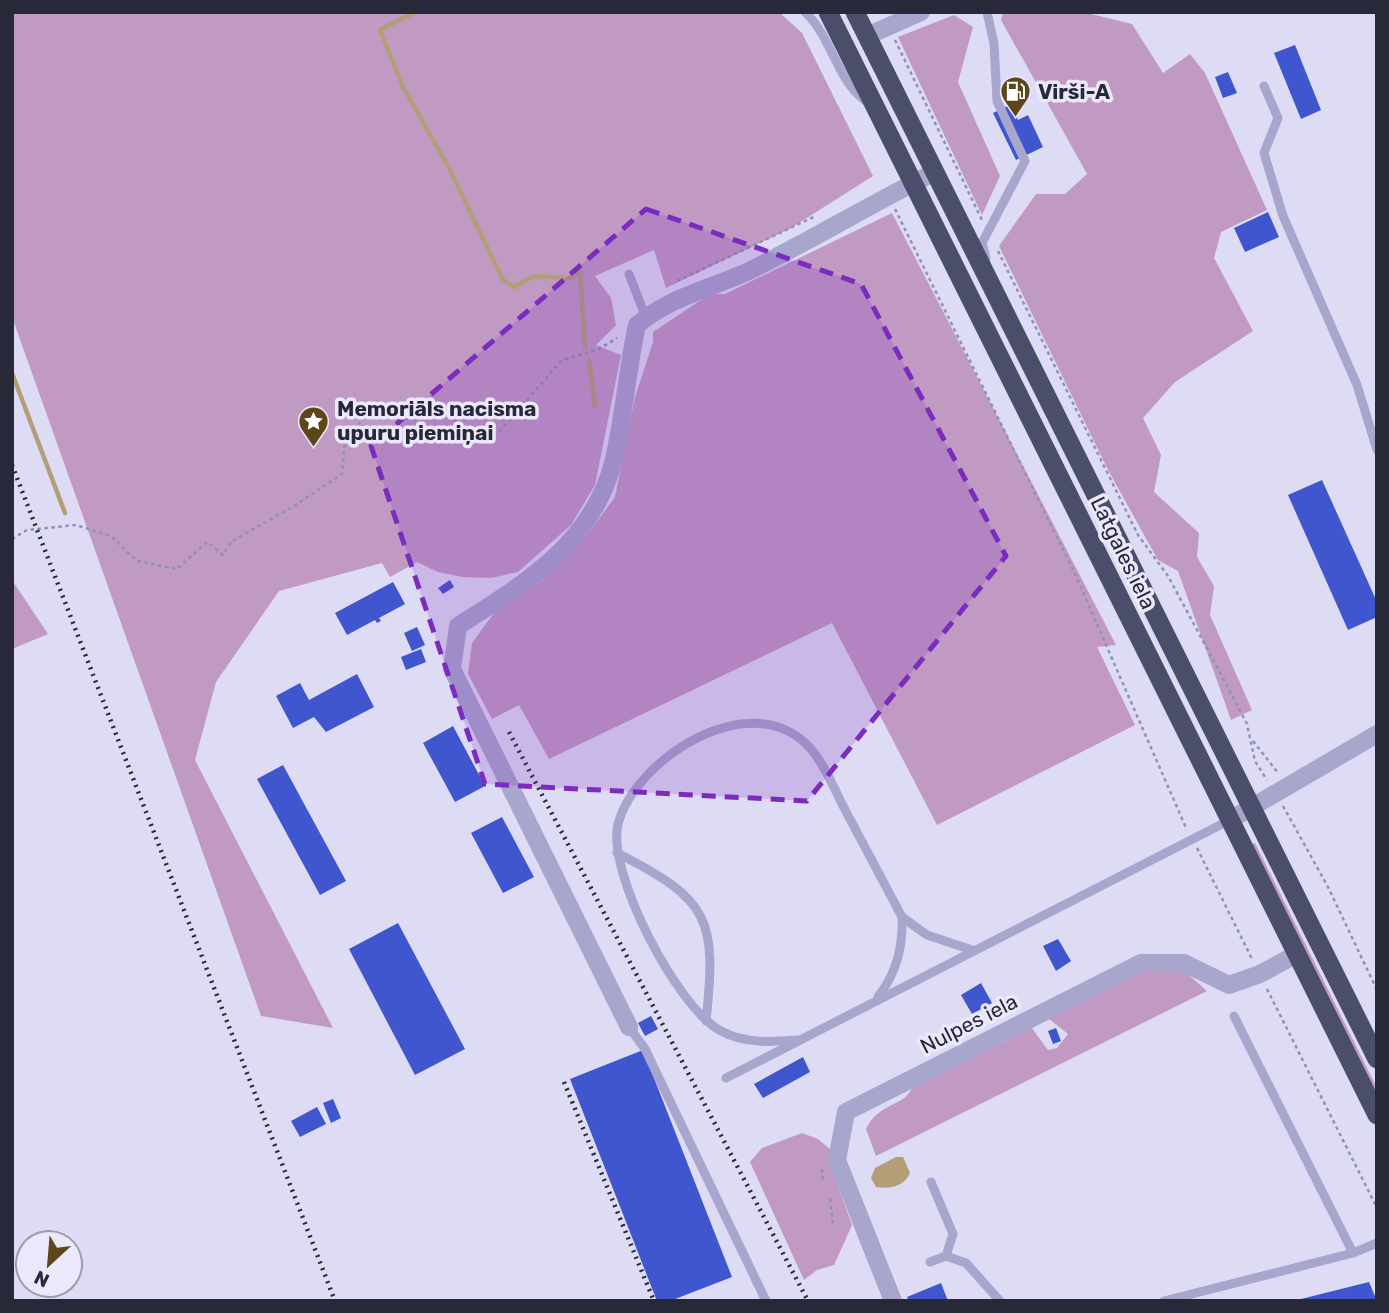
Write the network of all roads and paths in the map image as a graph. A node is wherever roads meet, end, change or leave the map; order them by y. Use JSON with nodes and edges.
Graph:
{"nodes":[{"id":1,"x":805,"y":12,"type":"edge"},
{"id":2,"x":828,"y":12,"type":"edge"},
{"id":3,"x":855,"y":12,"type":"edge"},
{"id":4,"x":921,"y":12,"type":"edge"},
{"id":5,"x":988,"y":12,"type":"edge"},
{"id":6,"x":889,"y":26,"type":"junction"},
{"id":7,"x":867,"y":36,"type":"junction"},
{"id":8,"x":1264,"y":86,"type":"dead end"},
{"id":9,"x":875,"y":107,"type":"junction"},
{"id":10,"x":935,"y":172,"type":"junction"},
{"id":11,"x":913,"y":183,"type":"junction"},
{"id":12,"x":888,"y":195,"type":"junction"},
{"id":13,"x":824,"y":215,"type":"dead end"},
{"id":14,"x":988,"y":232,"type":"junction"},
{"id":15,"x":629,"y":274,"type":"dead end"},
{"id":16,"x":670,"y":284,"type":"dead end"},
{"id":17,"x":999,"y":301,"type":"junction"},
{"id":18,"x":641,"y":322,"type":"junction"},
{"id":19,"x":1377,"y":450,"type":"edge"},
{"id":20,"x":12,"y":538,"type":"edge"},
{"id":21,"x":1377,"y":734,"type":"edge"},
{"id":22,"x":1251,"y":739,"type":"junction"},
{"id":23,"x":1292,"y":785,"type":"junction"},
{"id":24,"x":1275,"y":793,"type":"junction"},
{"id":25,"x":1250,"y":806,"type":"junction"},
{"id":26,"x":1230,"y":820,"type":"junction"},
{"id":27,"x":1192,"y":839,"type":"junction"},
{"id":28,"x":617,"y":853,"type":"junction"},
{"id":29,"x":902,"y":916,"type":"junction"},
{"id":30,"x":972,"y":950,"type":"junction"},
{"id":31,"x":1297,"y":954,"type":"junction"},
{"id":32,"x":1260,"y":974,"type":"junction"},
{"id":33,"x":1377,"y":990,"type":"edge"},
{"id":34,"x":876,"y":1000,"type":"junction"},
{"id":35,"x":1234,"y":1016,"type":"dead end"},
{"id":36,"x":706,"y":1021,"type":"junction"},
{"id":37,"x":629,"y":1027,"type":"joint"},
{"id":38,"x":799,"y":1040,"type":"junction"},
{"id":39,"x":1376,"y":1056,"type":"edge"},
{"id":40,"x":726,"y":1078,"type":"dead end"},
{"id":41,"x":1377,"y":1115,"type":"edge"},
{"id":42,"x":931,"y":1182,"type":"dead end"},
{"id":43,"x":830,"y":1199,"type":"dead end"},
{"id":44,"x":1377,"y":1208,"type":"edge"},
{"id":45,"x":833,"y":1226,"type":"dead end"},
{"id":46,"x":1377,"y":1243,"type":"edge"},
{"id":47,"x":1353,"y":1253,"type":"junction"},
{"id":48,"x":946,"y":1256,"type":"junction"},
{"id":49,"x":930,"y":1262,"type":"dead end"},
{"id":50,"x":766,"y":1301,"type":"edge"},
{"id":51,"x":893,"y":1301,"type":"edge"},
{"id":52,"x":1000,"y":1301,"type":"edge"},
{"id":53,"x":1164,"y":1301,"type":"edge"}],
"edges":[{"from":1,"to":9,"type":"lane"},
{"from":2,"to":9,"type":"highway","name":"Latgales iela"},
{"from":3,"to":7,"type":"highway","name":"Latgales iela"},
{"from":4,"to":6,"type":"street"},
{"from":5,"to":14,"type":"lane"},
{"from":6,"to":7,"type":"street"},
{"from":6,"to":14,"type":"path"},
{"from":7,"to":10,"type":"highway","name":"Latgales iela"},
{"from":8,"to":19,"type":"lane"},
{"from":9,"to":11,"type":"highway","name":"Latgales iela"},
{"from":10,"to":11,"type":"street"},
{"from":10,"to":17,"type":"highway","name":"Latgales iela"},
{"from":11,"to":12,"type":"street"},
{"from":11,"to":26,"type":"highway","name":"Latgales iela"},
{"from":12,"to":18,"type":"street"},
{"from":12,"to":27,"type":"path"},
{"from":13,"to":16,"type":"path"},
{"from":14,"to":17,"type":"lane","name":"Latgales iela"},
{"from":14,"to":22,"type":"path"},
{"from":15,"to":18,"type":"lane"},
{"from":17,"to":25,"type":"highway","name":"Latgales iela"},
{"from":18,"to":20,"type":"path"},
{"from":18,"to":37,"type":"street"},
{"from":21,"to":23,"type":"street"},
{"from":22,"to":23,"type":"path"},
{"from":22,"to":24,"type":"path"},
{"from":23,"to":24,"type":"street"},
{"from":24,"to":25,"type":"street"},
{"from":24,"to":33,"type":"path"},
{"from":25,"to":26,"type":"street"},
{"from":25,"to":39,"type":"highway","name":"Latgales iela"},
{"from":26,"to":27,"type":"lane"},
{"from":26,"to":31,"type":"highway","name":"Latgales iela"},
{"from":27,"to":30,"type":"lane"},
{"from":27,"to":32,"type":"path"},
{"from":28,"to":29,"type":"lane"},
{"from":28,"to":36,"type":"lane"},
{"from":28,"to":36,"type":"lane"},
{"from":29,"to":30,"type":"lane"},
{"from":29,"to":34,"type":"lane"},
{"from":30,"to":34,"type":"lane"},
{"from":31,"to":32,"type":"street","name":"Nulpes iela"},
{"from":31,"to":41,"type":"highway","name":"Latgales iela"},
{"from":32,"to":44,"type":"path"},
{"from":32,"to":51,"type":"street","name":"Nulpes iela"},
{"from":34,"to":38,"type":"lane"},
{"from":35,"to":47,"type":"lane"},
{"from":36,"to":38,"type":"lane"},
{"from":37,"to":50,"type":"lane"},
{"from":38,"to":40,"type":"lane"},
{"from":42,"to":48,"type":"lane"},
{"from":43,"to":45,"type":"path"},
{"from":46,"to":47,"type":"lane"},
{"from":47,"to":53,"type":"lane"},
{"from":48,"to":49,"type":"lane"},
{"from":48,"to":52,"type":"lane"}]}
